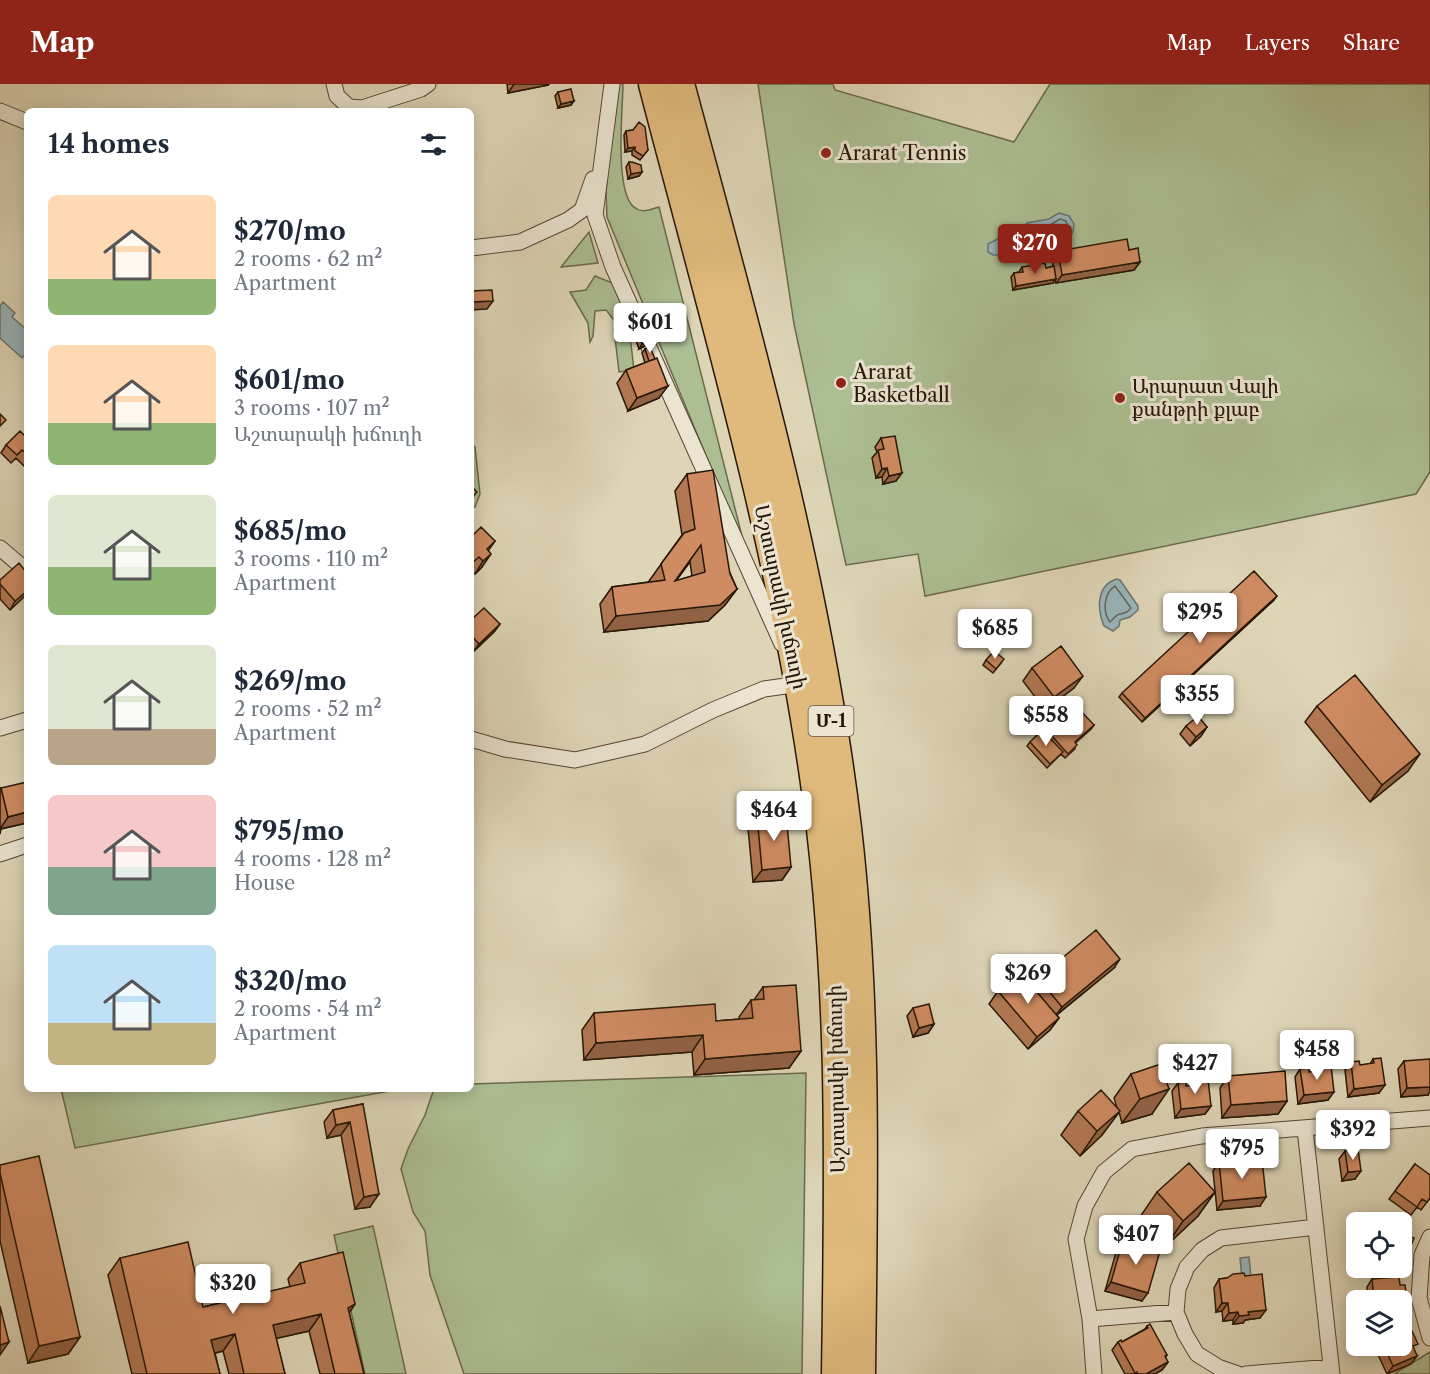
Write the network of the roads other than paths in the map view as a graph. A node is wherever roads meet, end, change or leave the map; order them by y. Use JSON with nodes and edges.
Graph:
{"nodes":[{"id":1,"x":334,"y":84,"type":"edge"},
{"id":2,"x":428,"y":84,"type":"edge"},
{"id":3,"x":612,"y":84,"type":"edge"},
{"id":4,"x":653,"y":84,"type":"edge"},
{"id":5,"x":680,"y":84,"type":"edge"},
{"id":6,"x":0,"y":111,"type":"edge"},
{"id":7,"x":24,"y":121,"type":"edge"},
{"id":8,"x":603,"y":154,"type":"junction"},
{"id":9,"x":474,"y":248,"type":"edge"},
{"id":10,"x":0,"y":548,"type":"edge"},
{"id":11,"x":24,"y":568,"type":"edge"},
{"id":12,"x":798,"y":672,"type":"junction"},
{"id":13,"x":24,"y":721,"type":"edge"},
{"id":14,"x":0,"y":728,"type":"edge"},
{"id":15,"x":474,"y":740,"type":"edge"},
{"id":16,"x":24,"y":846,"type":"edge"},
{"id":17,"x":0,"y":854,"type":"edge"},
{"id":18,"x":1430,"y":1118,"type":"edge"},
{"id":19,"x":1305,"y":1129,"type":"junction"},
{"id":20,"x":1316,"y":1227,"type":"junction"},
{"id":21,"x":1430,"y":1237,"type":"edge"},
{"id":22,"x":851,"y":1249,"type":"junction"},
{"id":23,"x":1176,"y":1312,"type":"junction"},
{"id":24,"x":1090,"y":1319,"type":"junction"},
{"id":25,"x":1430,"y":1338,"type":"edge"},
{"id":26,"x":1331,"y":1370,"type":"edge"},
{"id":27,"x":836,"y":1374,"type":"edge"},
{"id":28,"x":861,"y":1374,"type":"edge"},
{"id":29,"x":1094,"y":1374,"type":"edge"},
{"id":30,"x":1239,"y":1374,"type":"edge"},
{"id":31,"x":1246,"y":1374,"type":"edge"}],
"edges":[{"from":1,"to":2,"type":"street"},
{"from":3,"to":8,"type":"street"},
{"from":4,"to":12,"type":"highway","name":"Աշտարակի խճուղի","number":"Մ-1"},
{"from":5,"to":22,"type":"highway","name":"Աշտարակի խճուղի","number":"Մ-1"},
{"from":6,"to":7,"type":"street"},
{"from":8,"to":9,"type":"street"},
{"from":8,"to":12,"type":"street"},
{"from":10,"to":11,"type":"street"},
{"from":12,"to":15,"type":"street"},
{"from":12,"to":22,"type":"highway","name":"Աշտարակի խճուղի","number":"Մ-1"},
{"from":13,"to":14,"type":"street"},
{"from":16,"to":17,"type":"street"},
{"from":18,"to":19,"type":"street"},
{"from":19,"to":20,"type":"street"},
{"from":19,"to":24,"type":"street"},
{"from":20,"to":23,"type":"street"},
{"from":20,"to":26,"type":"street"},
{"from":21,"to":25,"type":"street"},
{"from":22,"to":27,"type":"highway","name":"Աշտարակի խճուղի","number":"Մ-1"},
{"from":22,"to":28,"type":"highway","name":"Աշտարակի խճուղի","number":"Մ-1"},
{"from":23,"to":24,"type":"street"},
{"from":23,"to":30,"type":"street"},
{"from":24,"to":29,"type":"street"},
{"from":26,"to":31,"type":"street"}]}
